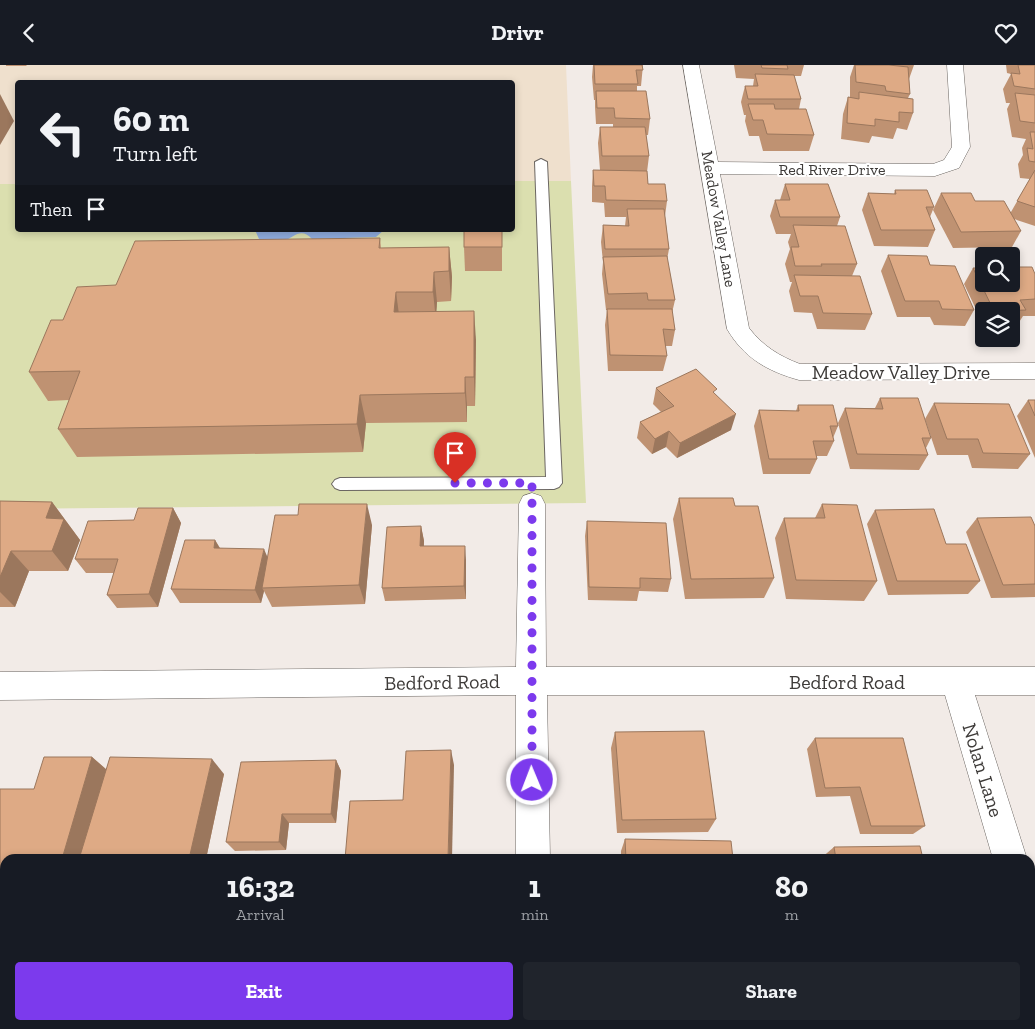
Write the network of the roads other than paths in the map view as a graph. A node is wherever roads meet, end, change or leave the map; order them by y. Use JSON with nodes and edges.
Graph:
{"nodes":[{"id":1,"x":691,"y":65,"type":"edge"},
{"id":2,"x":955,"y":65,"type":"edge"},
{"id":3,"x":541,"y":162,"type":"dead end"},
{"id":4,"x":710,"y":168,"type":"junction"},
{"id":5,"x":770,"y":362,"type":"joint"},
{"id":6,"x":1035,"y":371,"type":"edge"},
{"id":7,"x":340,"y":484,"type":"dead end"},
{"id":8,"x":532,"y":493,"type":"junction"},
{"id":9,"x":531,"y":681,"type":"junction"},
{"id":10,"x":1035,"y":681,"type":"edge"},
{"id":11,"x":956,"y":682,"type":"junction"},
{"id":12,"x":0,"y":686,"type":"edge"},
{"id":13,"x":533,"y":854,"type":"edge"},
{"id":14,"x":1008,"y":854,"type":"edge"}],
"edges":[{"from":1,"to":4,"type":"street","name":"Meadow Valley Lane"},
{"from":2,"to":4,"type":"street","name":"Red River Drive"},
{"from":3,"to":8,"type":"lane"},
{"from":4,"to":5,"type":"street","name":"Meadow Valley Lane"},
{"from":5,"to":6,"type":"street","name":"Meadow Valley Drive"},
{"from":7,"to":8,"type":"lane"},
{"from":8,"to":9,"type":"street"},
{"from":9,"to":11,"type":"street","name":"Bedford Road"},
{"from":9,"to":12,"type":"street","name":"Bedford Road"},
{"from":9,"to":13,"type":"street"},
{"from":10,"to":11,"type":"street","name":"Bedford Road"},
{"from":11,"to":14,"type":"street","name":"Nolan Lane"}]}
